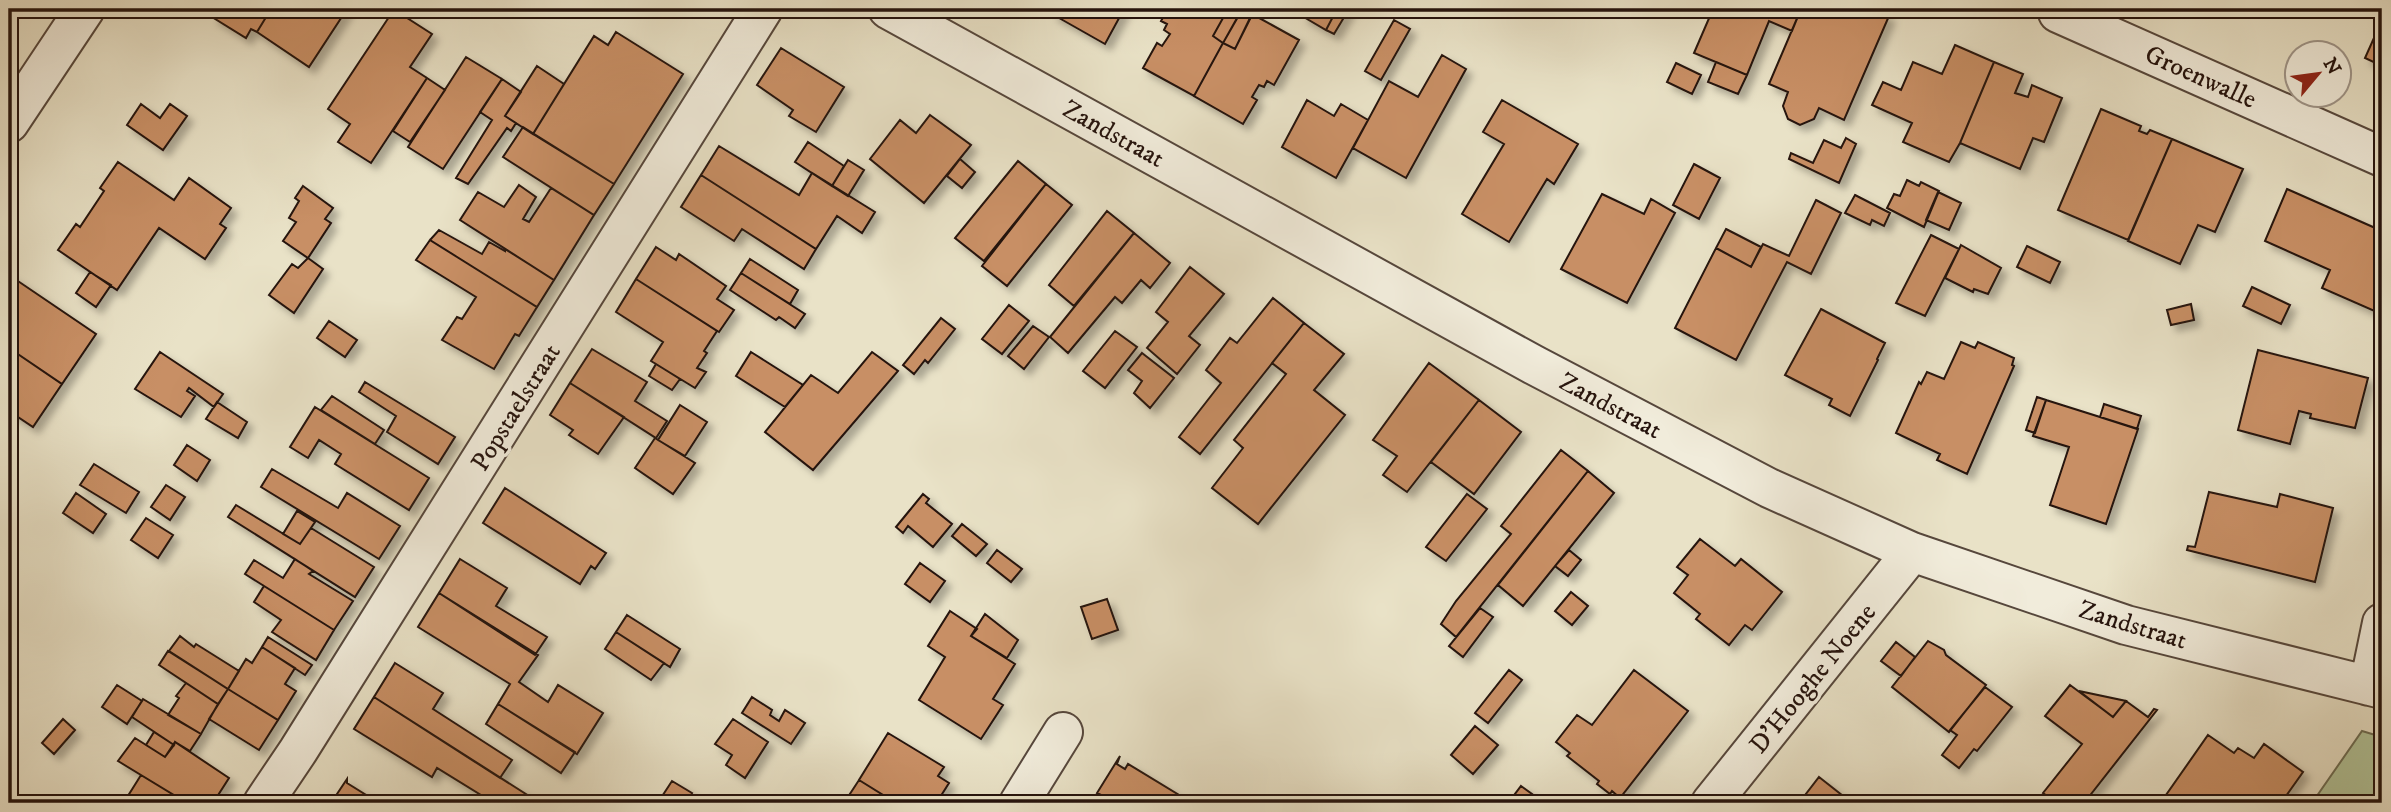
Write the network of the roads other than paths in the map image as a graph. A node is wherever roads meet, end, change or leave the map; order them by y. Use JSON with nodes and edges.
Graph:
{"nodes":[{"id":1,"x":85,"y":9,"type":"edge"},
{"id":2,"x":763,"y":9,"type":"edge"},
{"id":3,"x":888,"y":9,"type":"edge"},
{"id":4,"x":2055,"y":10,"type":"edge"},
{"id":5,"x":9,"y":123,"type":"edge"},
{"id":6,"x":2382,"y":157,"type":"edge"},
{"id":7,"x":1912,"y":552,"type":"junction"},
{"id":8,"x":2382,"y":623,"type":"edge"},
{"id":9,"x":2375,"y":687,"type":"edge"},
{"id":10,"x":1063,"y":732,"type":"dead end"},
{"id":11,"x":263,"y":803,"type":"edge"},
{"id":12,"x":1019,"y":803,"type":"edge"},
{"id":13,"x":1711,"y":803,"type":"edge"}],
"edges":[{"from":1,"to":5,"type":"street"},
{"from":2,"to":11,"type":"street","name":"Popstaelstraat"},
{"from":3,"to":7,"type":"street","name":"Zandstraat"},
{"from":4,"to":6,"type":"street","name":"Groenwalle"},
{"from":7,"to":9,"type":"street","name":"Zandstraat"},
{"from":7,"to":13,"type":"street","name":"D'Hooghe Noene"},
{"from":8,"to":9,"type":"street"},
{"from":10,"to":12,"type":"street"}]}
